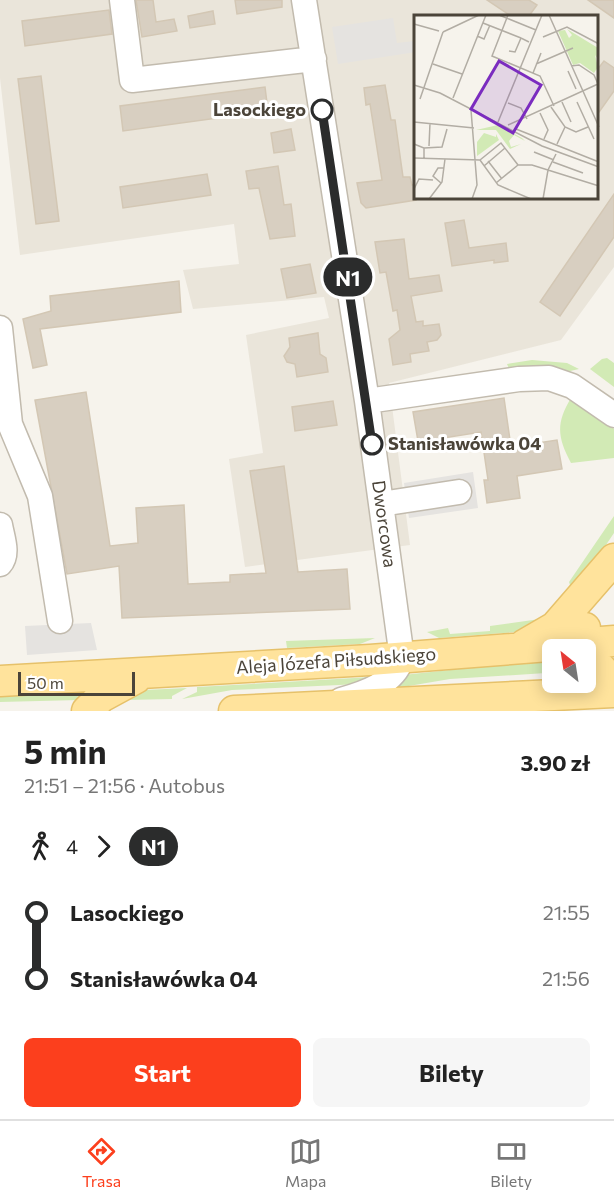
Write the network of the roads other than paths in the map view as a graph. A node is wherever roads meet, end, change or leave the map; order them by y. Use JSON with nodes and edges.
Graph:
{"nodes":[{"id":1,"x":122,"y":0,"type":"edge"},
{"id":2,"x":304,"y":0,"type":"edge"},
{"id":3,"x":314,"y":59,"type":"junction"},
{"id":4,"x":0,"y":328,"type":"edge"},
{"id":5,"x":367,"y":401,"type":"junction"},
{"id":6,"x":614,"y":415,"type":"edge"},
{"id":7,"x":459,"y":492,"type":"dead end"},
{"id":8,"x":381,"y":504,"type":"junction"},
{"id":9,"x":0,"y":525,"type":"edge"},
{"id":10,"x":612,"y":562,"type":"edge"},
{"id":11,"x":0,"y":564,"type":"edge"},
{"id":12,"x":60,"y":621,"type":"dead end"},
{"id":13,"x":598,"y":643,"type":"edge"},
{"id":14,"x":503,"y":650,"type":"junction"},
{"id":15,"x":402,"y":658,"type":"junction"},
{"id":16,"x":147,"y":673,"type":"junction"},
{"id":17,"x":57,"y":679,"type":"junction"},
{"id":18,"x":614,"y":679,"type":"edge"},
{"id":19,"x":0,"y":681,"type":"edge"},
{"id":20,"x":542,"y":684,"type":"edge"},
{"id":21,"x":614,"y":692,"type":"edge"},
{"id":22,"x":500,"y":696,"type":"junction"},
{"id":23,"x":100,"y":706,"type":"edge"},
{"id":24,"x":315,"y":707,"type":"junction"},
{"id":25,"x":378,"y":707,"type":"edge"},
{"id":26,"x":234,"y":711,"type":"edge"}],
"edges":[{"from":1,"to":3,"type":"street"},
{"from":2,"to":3,"type":"street","name":"Dworcowa"},
{"from":3,"to":5,"type":"street","name":"Dworcowa"},
{"from":4,"to":12,"type":"street"},
{"from":5,"to":6,"type":"street"},
{"from":5,"to":8,"type":"street","name":"Dworcowa"},
{"from":7,"to":8,"type":"street"},
{"from":8,"to":15,"type":"street","name":"Dworcowa"},
{"from":9,"to":11,"type":"street"},
{"from":10,"to":13,"type":"main road"},
{"from":10,"to":14,"type":"main road"},
{"from":13,"to":14,"type":"main road","name":"Aleja Józefa Piłsudskiego"},
{"from":13,"to":18,"type":"main road"},
{"from":14,"to":15,"type":"main road","name":"Aleja Józefa Piłsudskiego"},
{"from":15,"to":16,"type":"main road","name":"Aleja Józefa Piłsudskiego"},
{"from":15,"to":24,"type":"street"},
{"from":16,"to":17,"type":"main road","name":"Aleja Józefa Piłsudskiego"},
{"from":16,"to":23,"type":"main road"},
{"from":17,"to":19,"type":"main road","name":"Aleja Józefa Piłsudskiego"},
{"from":17,"to":23,"type":"main road"},
{"from":20,"to":22,"type":"main road"},
{"from":21,"to":22,"type":"main road"},
{"from":22,"to":25,"type":"main road"},
{"from":24,"to":25,"type":"main road"},
{"from":24,"to":26,"type":"main road"}]}
